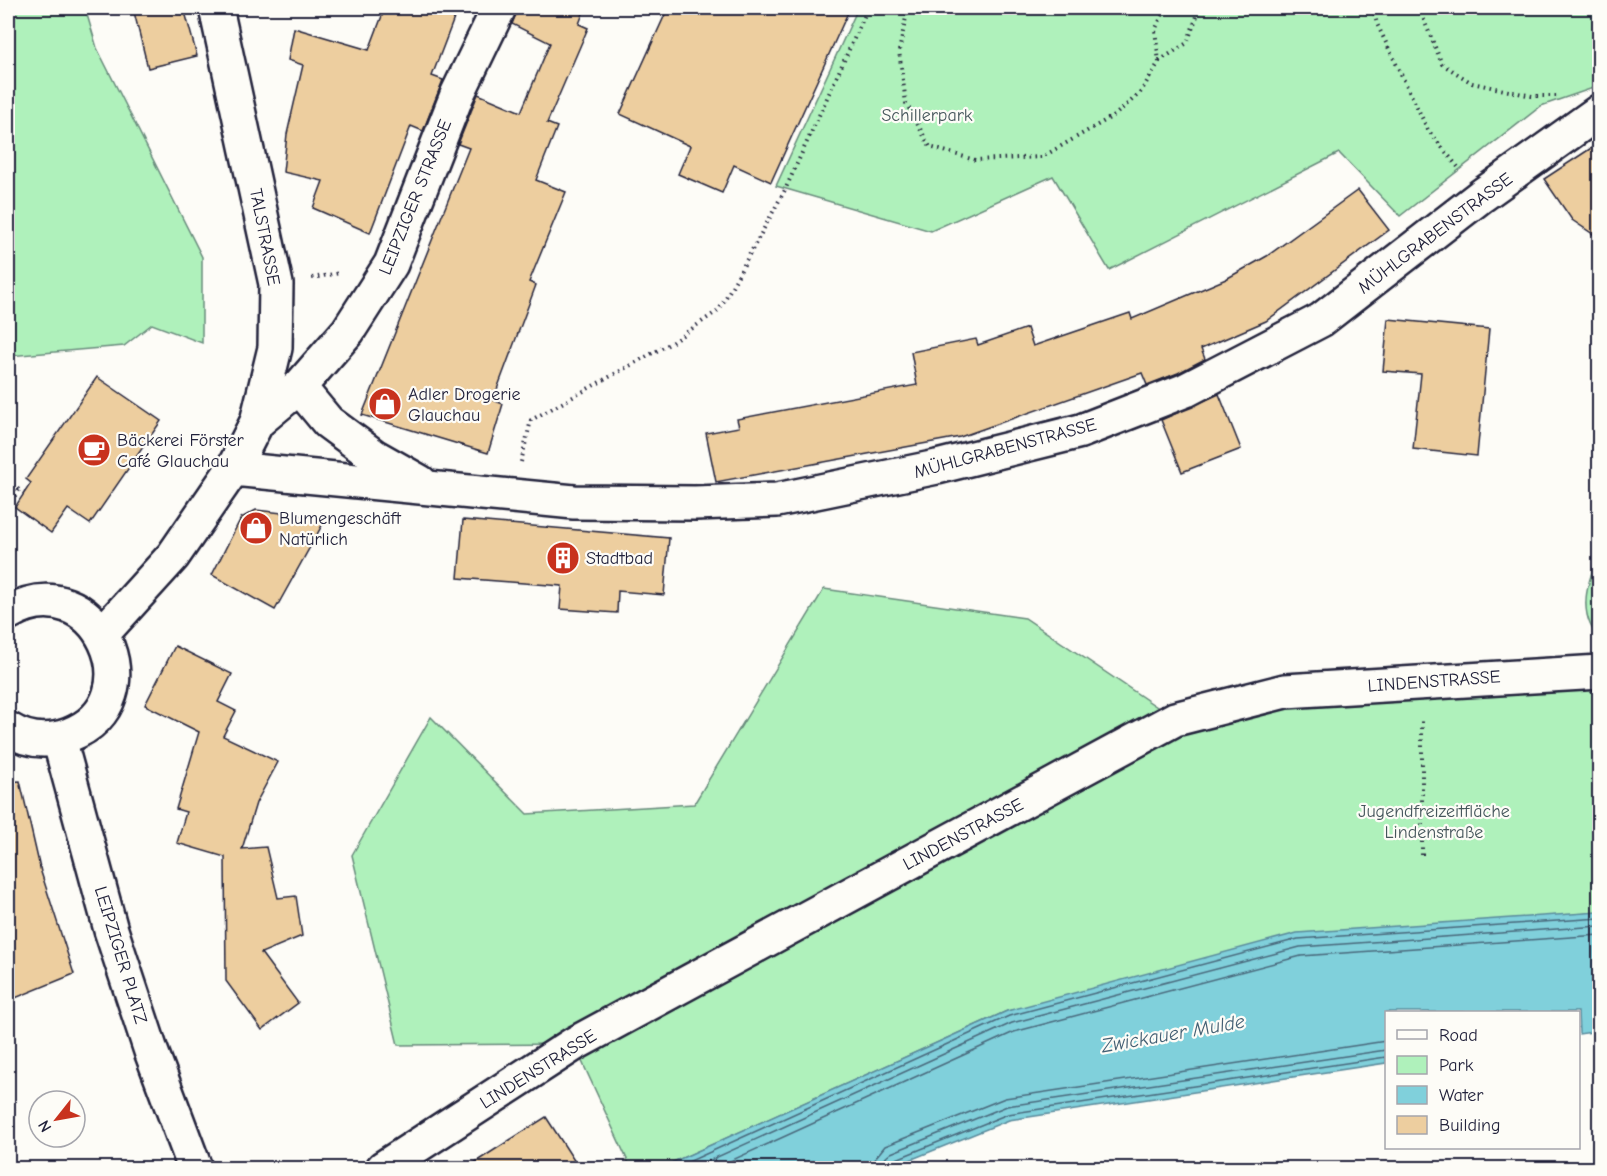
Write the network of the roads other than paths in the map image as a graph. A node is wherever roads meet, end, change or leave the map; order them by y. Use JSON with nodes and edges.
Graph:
{"nodes":[{"id":1,"x":216,"y":8,"type":"edge"},
{"id":2,"x":499,"y":8,"type":"edge"},
{"id":3,"x":1599,"y":111,"type":"edge"},
{"id":4,"x":299,"y":387,"type":"junction"},
{"id":5,"x":256,"y":422,"type":"junction"},
{"id":6,"x":233,"y":469,"type":"junction"},
{"id":7,"x":429,"y":488,"type":"junction"},
{"id":8,"x":8,"y":613,"type":"edge"},
{"id":9,"x":103,"y":633,"type":"junction"},
{"id":10,"x":1599,"y":672,"type":"edge"},
{"id":11,"x":8,"y":729,"type":"edge"},
{"id":12,"x":59,"y":739,"type":"junction"},
{"id":13,"x":195,"y":1168,"type":"edge"},
{"id":14,"x":383,"y":1168,"type":"edge"}],
"edges":[{"from":1,"to":5,"type":"street","name":"TALSTRASSE"},
{"from":2,"to":4,"type":"street","name":"LEIPZIGER STRASSE"},
{"from":3,"to":7,"type":"street","name":"MÜHLGRABENSTRASSE"},
{"from":4,"to":5,"type":"street","name":"LEIPZIGER STRASSE"},
{"from":4,"to":7,"type":"street","name":"MÜHLGRABENSTRASSE"},
{"from":5,"to":6,"type":"street","name":"TALSTRASSE"},
{"from":6,"to":7,"type":"street","name":"MÜHLGRABENSTRASSE"},
{"from":6,"to":9,"type":"street","name":"TALSTRASSE"},
{"from":8,"to":9,"type":"street"},
{"from":9,"to":12,"type":"street"},
{"from":10,"to":14,"type":"street","name":"LINDENSTRASSE"},
{"from":11,"to":12,"type":"street"},
{"from":12,"to":13,"type":"street","name":"LEIPZIGER PLATZ"}]}
